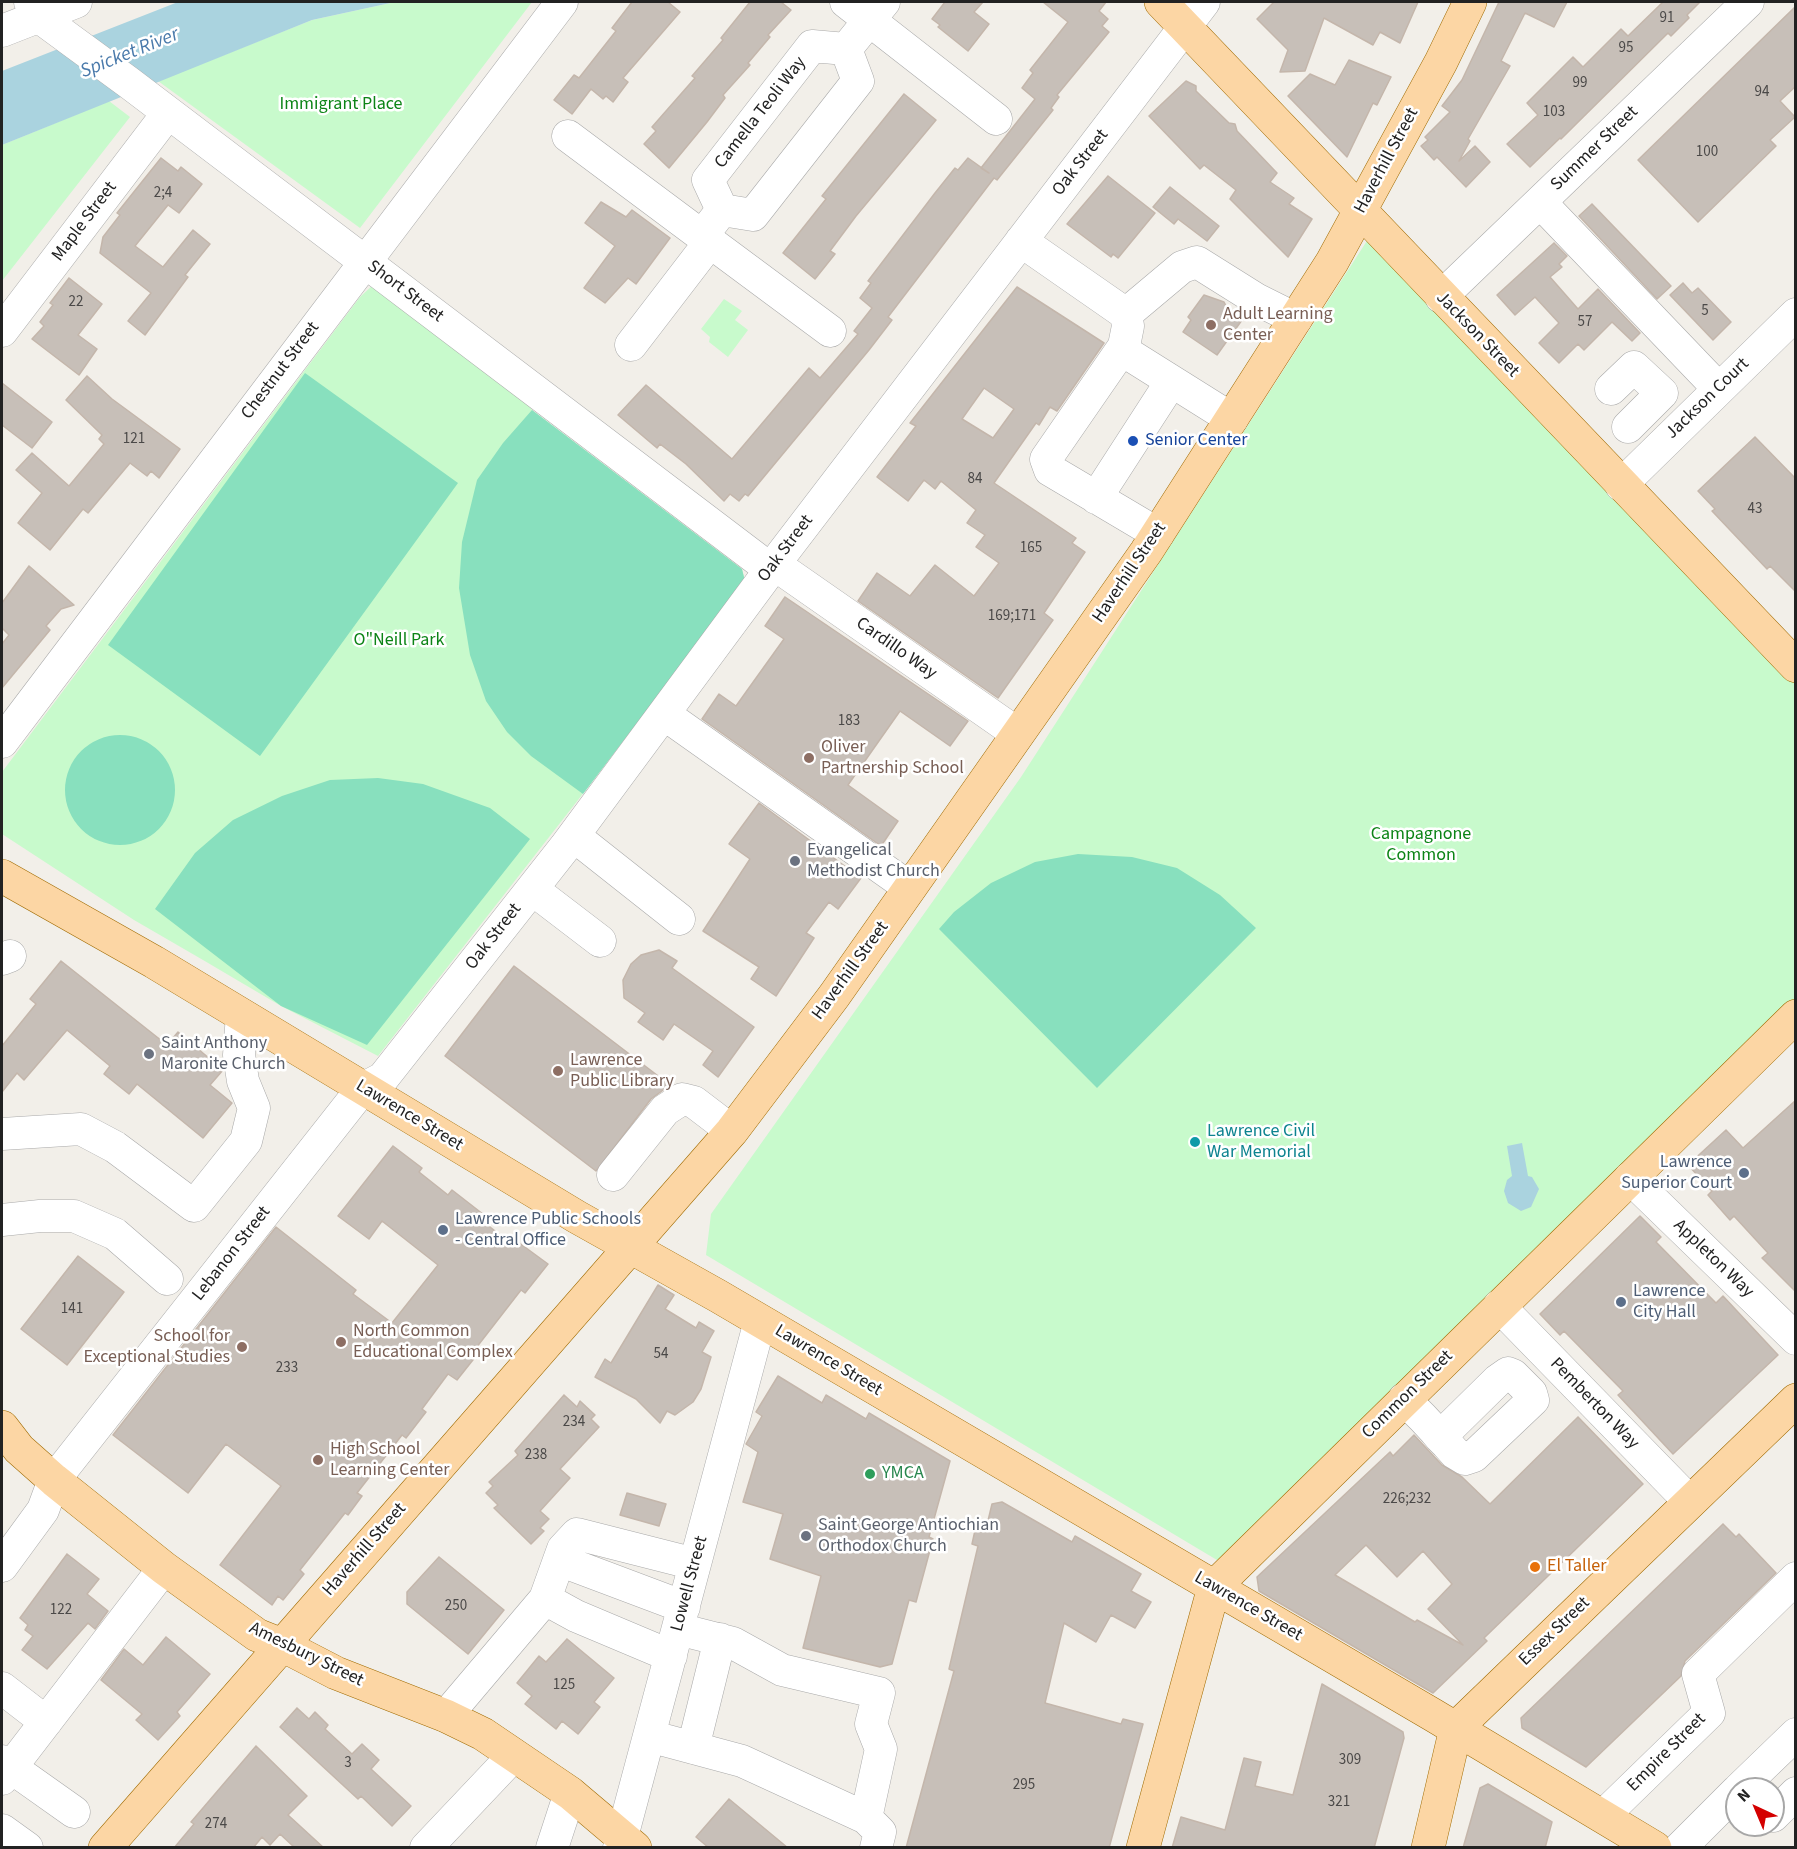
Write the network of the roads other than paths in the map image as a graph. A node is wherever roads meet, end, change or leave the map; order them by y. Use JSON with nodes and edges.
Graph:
{"nodes":[{"id":1,"x":76,"y":2,"type":"edge"},
{"id":2,"x":562,"y":2,"type":"edge"},
{"id":3,"x":1161,"y":2,"type":"edge"},
{"id":4,"x":1470,"y":2,"type":"edge"},
{"id":5,"x":1748,"y":2,"type":"edge"},
{"id":6,"x":866,"y":7,"type":"edge"},
{"id":7,"x":34,"y":9,"type":"edge"},
{"id":8,"x":1194,"y":14,"type":"edge"},
{"id":9,"x":2,"y":31,"type":"edge"},
{"id":10,"x":846,"y":49,"type":"junction"},
{"id":11,"x":156,"y":104,"type":"junction"},
{"id":12,"x":996,"y":119,"type":"dead end"},
{"id":13,"x":568,"y":136,"type":"dead end"},
{"id":14,"x":1540,"y":202,"type":"junction"},
{"id":15,"x":722,"y":210,"type":"junction"},
{"id":16,"x":1360,"y":211,"type":"junction"},
{"id":17,"x":706,"y":239,"type":"junction"},
{"id":18,"x":1021,"y":241,"type":"junction"},
{"id":19,"x":364,"y":261,"type":"junction"},
{"id":20,"x":1441,"y":297,"type":"junction"},
{"id":21,"x":1126,"y":314,"type":"junction"},
{"id":22,"x":1796,"y":314,"type":"edge"},
{"id":23,"x":1296,"y":319,"type":"junction"},
{"id":24,"x":2,"y":331,"type":"edge"},
{"id":25,"x":830,"y":331,"type":"dead end"},
{"id":26,"x":631,"y":345,"type":"dead end"},
{"id":27,"x":1122,"y":350,"type":"junction"},
{"id":28,"x":1171,"y":382,"type":"junction"},
{"id":29,"x":1672,"y":382,"type":"junction"},
{"id":30,"x":1611,"y":389,"type":"dead end"},
{"id":31,"x":1719,"y":389,"type":"junction"},
{"id":32,"x":1232,"y":419,"type":"junction"},
{"id":33,"x":1688,"y":419,"type":"junction"},
{"id":34,"x":1628,"y":427,"type":"dead end"},
{"id":35,"x":1621,"y":485,"type":"junction"},
{"id":36,"x":1096,"y":498,"type":"junction"},
{"id":37,"x":1158,"y":534,"type":"junction"},
{"id":38,"x":772,"y":567,"type":"junction"},
{"id":39,"x":1795,"y":665,"type":"edge"},
{"id":40,"x":664,"y":714,"type":"junction"},
{"id":41,"x":1018,"y":734,"type":"junction"},
{"id":42,"x":2,"y":741,"type":"edge"},
{"id":43,"x":574,"y":836,"type":"junction"},
{"id":44,"x":6,"y":882,"type":"edge"},
{"id":45,"x":910,"y":888,"type":"junction"},
{"id":46,"x":532,"y":889,"type":"junction"},
{"id":47,"x":679,"y":919,"type":"dead end"},
{"id":48,"x":600,"y":941,"type":"dead end"},
{"id":49,"x":242,"y":1015,"type":"junction"},
{"id":50,"x":1796,"y":1016,"type":"edge"},
{"id":51,"x":362,"y":1089,"type":"junction"},
{"id":52,"x":732,"y":1131,"type":"junction"},
{"id":53,"x":2,"y":1134,"type":"edge"},
{"id":54,"x":613,"y":1175,"type":"dead end"},
{"id":55,"x":1630,"y":1178,"type":"junction"},
{"id":56,"x":2,"y":1220,"type":"edge"},
{"id":57,"x":630,"y":1246,"type":"junction"},
{"id":58,"x":167,"y":1279,"type":"dead end"},
{"id":59,"x":1499,"y":1306,"type":"junction"},
{"id":60,"x":760,"y":1321,"type":"junction"},
{"id":61,"x":1796,"y":1339,"type":"edge"},
{"id":62,"x":1404,"y":1399,"type":"junction"},
{"id":63,"x":1796,"y":1400,"type":"edge"},
{"id":64,"x":2,"y":1427,"type":"edge"},
{"id":65,"x":1440,"y":1437,"type":"dead end"},
{"id":66,"x":54,"y":1480,"type":"junction"},
{"id":67,"x":1690,"y":1502,"type":"junction"},
{"id":68,"x":559,"y":1560,"type":"junction"},
{"id":69,"x":695,"y":1564,"type":"junction"},
{"id":70,"x":2,"y":1566,"type":"edge"},
{"id":71,"x":164,"y":1568,"type":"junction"},
{"id":72,"x":1796,"y":1578,"type":"edge"},
{"id":73,"x":1214,"y":1587,"type":"junction"},
{"id":74,"x":545,"y":1599,"type":"junction"},
{"id":75,"x":677,"y":1631,"type":"junction"},
{"id":76,"x":720,"y":1639,"type":"junction"},
{"id":77,"x":282,"y":1645,"type":"junction"},
{"id":78,"x":2,"y":1688,"type":"edge"},
{"id":79,"x":446,"y":1716,"type":"junction"},
{"id":80,"x":46,"y":1722,"type":"junction"},
{"id":81,"x":1455,"y":1728,"type":"junction"},
{"id":82,"x":1796,"y":1734,"type":"edge"},
{"id":83,"x":649,"y":1736,"type":"junction"},
{"id":84,"x":693,"y":1748,"type":"junction"},
{"id":85,"x":514,"y":1755,"type":"junction"},
{"id":86,"x":4,"y":1769,"type":"edge"},
{"id":87,"x":1754,"y":1777,"type":"edge"},
{"id":88,"x":570,"y":1793,"type":"junction"},
{"id":89,"x":1796,"y":1793,"type":"edge"},
{"id":90,"x":1785,"y":1804,"type":"edge"},
{"id":91,"x":1725,"y":1805,"type":"edge"},
{"id":92,"x":74,"y":1812,"type":"dead end"},
{"id":93,"x":1603,"y":1816,"type":"junction"},
{"id":94,"x":866,"y":1818,"type":"junction"},
{"id":95,"x":2,"y":1830,"type":"edge"},
{"id":96,"x":625,"y":1844,"type":"edge"},
{"id":97,"x":27,"y":1848,"type":"edge"},
{"id":98,"x":105,"y":1848,"type":"edge"},
{"id":99,"x":426,"y":1848,"type":"edge"},
{"id":100,"x":552,"y":1848,"type":"edge"},
{"id":101,"x":876,"y":1848,"type":"edge"},
{"id":102,"x":1143,"y":1848,"type":"edge"},
{"id":103,"x":1428,"y":1848,"type":"edge"},
{"id":104,"x":1655,"y":1848,"type":"edge"},
{"id":105,"x":1680,"y":1848,"type":"edge"}],
"edges":[{"from":1,"to":7,"type":"street"},
{"from":2,"to":19,"type":"street","name":"Chestnut Street"},
{"from":3,"to":8,"type":"main road","name":"Jackson Street"},
{"from":4,"to":16,"type":"main road","name":"Haverhill Street"},
{"from":5,"to":14,"type":"street","name":"Summer Street"},
{"from":6,"to":10,"type":"street"},
{"from":6,"to":12,"type":"street"},
{"from":7,"to":9,"type":"street"},
{"from":7,"to":11,"type":"street","name":"Short Street"},
{"from":8,"to":16,"type":"main road","name":"Jackson Street"},
{"from":8,"to":18,"type":"street","name":"Oak Street"},
{"from":10,"to":15,"type":"street"},
{"from":10,"to":15,"type":"street","name":"Camella Teoli Way"},
{"from":11,"to":19,"type":"street","name":"Short Street"},
{"from":11,"to":24,"type":"street","name":"Maple Street"},
{"from":13,"to":17,"type":"street"},
{"from":14,"to":20,"type":"street","name":"Summer Street"},
{"from":14,"to":31,"type":"street"},
{"from":15,"to":17,"type":"street"},
{"from":16,"to":20,"type":"main road","name":"Jackson Street"},
{"from":16,"to":23,"type":"main road","name":"Haverhill Street"},
{"from":17,"to":25,"type":"street"},
{"from":17,"to":26,"type":"street"},
{"from":18,"to":21,"type":"street"},
{"from":18,"to":38,"type":"street","name":"Oak Street"},
{"from":19,"to":38,"type":"street","name":"Short Street"},
{"from":19,"to":42,"type":"street","name":"Chestnut Street"},
{"from":20,"to":35,"type":"main road","name":"Jackson Street"},
{"from":21,"to":23,"type":"street"},
{"from":21,"to":27,"type":"street"},
{"from":22,"to":31,"type":"street","name":"Jackson Court"},
{"from":23,"to":32,"type":"main road","name":"Haverhill Street"},
{"from":27,"to":28,"type":"street"},
{"from":27,"to":36,"type":"street"},
{"from":28,"to":32,"type":"street"},
{"from":28,"to":36,"type":"street"},
{"from":29,"to":30,"type":"street"},
{"from":29,"to":33,"type":"street"},
{"from":29,"to":34,"type":"street"},
{"from":31,"to":33,"type":"street","name":"Jackson Court"},
{"from":32,"to":37,"type":"main road","name":"Haverhill Street"},
{"from":33,"to":35,"type":"street","name":"Jackson Court"},
{"from":35,"to":39,"type":"main road","name":"Jackson Street"},
{"from":36,"to":37,"type":"street"},
{"from":37,"to":41,"type":"main road","name":"Haverhill Street"},
{"from":38,"to":40,"type":"street","name":"Oak Street"},
{"from":38,"to":41,"type":"street","name":"Cardillo Way"},
{"from":40,"to":43,"type":"street","name":"Oak Street"},
{"from":40,"to":45,"type":"street"},
{"from":41,"to":45,"type":"main road","name":"Haverhill Street"},
{"from":43,"to":46,"type":"street","name":"Oak Street"},
{"from":43,"to":47,"type":"street"},
{"from":44,"to":49,"type":"main road","name":"Lawrence Street"},
{"from":45,"to":52,"type":"main road","name":"Haverhill Street"},
{"from":46,"to":48,"type":"street"},
{"from":46,"to":51,"type":"street","name":"Oak Street"},
{"from":49,"to":51,"type":"main road","name":"Lawrence Street"},
{"from":49,"to":53,"type":"street"},
{"from":50,"to":55,"type":"main road","name":"Common Street"},
{"from":51,"to":57,"type":"main road","name":"Lawrence Street"},
{"from":51,"to":66,"type":"street","name":"Lebanon Street"},
{"from":52,"to":54,"type":"street"},
{"from":52,"to":57,"type":"main road","name":"Haverhill Street"},
{"from":55,"to":59,"type":"main road","name":"Common Street"},
{"from":55,"to":61,"type":"street","name":"Appleton Way"},
{"from":56,"to":58,"type":"street"},
{"from":57,"to":60,"type":"main road","name":"Lawrence Street"},
{"from":57,"to":77,"type":"main road","name":"Haverhill Street"},
{"from":59,"to":62,"type":"main road","name":"Common Street"},
{"from":59,"to":67,"type":"street","name":"Pemberton Way"},
{"from":60,"to":69,"type":"street","name":"Lowell Street"},
{"from":60,"to":73,"type":"main road","name":"Lawrence Street"},
{"from":62,"to":65,"type":"street"},
{"from":62,"to":73,"type":"main road","name":"Common Street"},
{"from":63,"to":67,"type":"main road","name":"Essex Street"},
{"from":64,"to":66,"type":"main road","name":"Amesbury Street"},
{"from":66,"to":70,"type":"street","name":"Lebanon Street"},
{"from":66,"to":71,"type":"main road","name":"Amesbury Street"},
{"from":67,"to":81,"type":"main road","name":"Essex Street"},
{"from":68,"to":69,"type":"street"},
{"from":68,"to":74,"type":"street"},
{"from":68,"to":75,"type":"street"},
{"from":69,"to":75,"type":"street","name":"Lowell Street"},
{"from":71,"to":77,"type":"main road","name":"Amesbury Street"},
{"from":71,"to":80,"type":"street"},
{"from":72,"to":93,"type":"street","name":"Empire Street"},
{"from":73,"to":81,"type":"main road","name":"Lawrence Street"},
{"from":73,"to":102,"type":"main road"},
{"from":74,"to":75,"type":"street"},
{"from":74,"to":79,"type":"street"},
{"from":75,"to":76,"type":"street"},
{"from":75,"to":83,"type":"street","name":"Lowell Street"},
{"from":76,"to":84,"type":"street"},
{"from":76,"to":94,"type":"street"},
{"from":77,"to":79,"type":"main road","name":"Amesbury Street"},
{"from":77,"to":98,"type":"main road","name":"Haverhill Street"},
{"from":78,"to":80,"type":"street"},
{"from":79,"to":85,"type":"main road","name":"Amesbury Street"},
{"from":80,"to":86,"type":"street"},
{"from":81,"to":93,"type":"main road","name":"Lawrence Street"},
{"from":81,"to":103,"type":"main road"},
{"from":82,"to":87,"type":"street"},
{"from":83,"to":84,"type":"street"},
{"from":83,"to":96,"type":"street","name":"Lowell Street"},
{"from":84,"to":94,"type":"street"},
{"from":85,"to":88,"type":"main road","name":"Amesbury Street"},
{"from":85,"to":99,"type":"street"},
{"from":86,"to":92,"type":"street"},
{"from":88,"to":96,"type":"main road","name":"Amesbury Street"},
{"from":88,"to":100,"type":"street"},
{"from":89,"to":90,"type":"street"},
{"from":91,"to":105,"type":"street"},
{"from":93,"to":104,"type":"main road","name":"Lawrence Street"},
{"from":94,"to":101,"type":"street"},
{"from":95,"to":97,"type":"street"}]}
